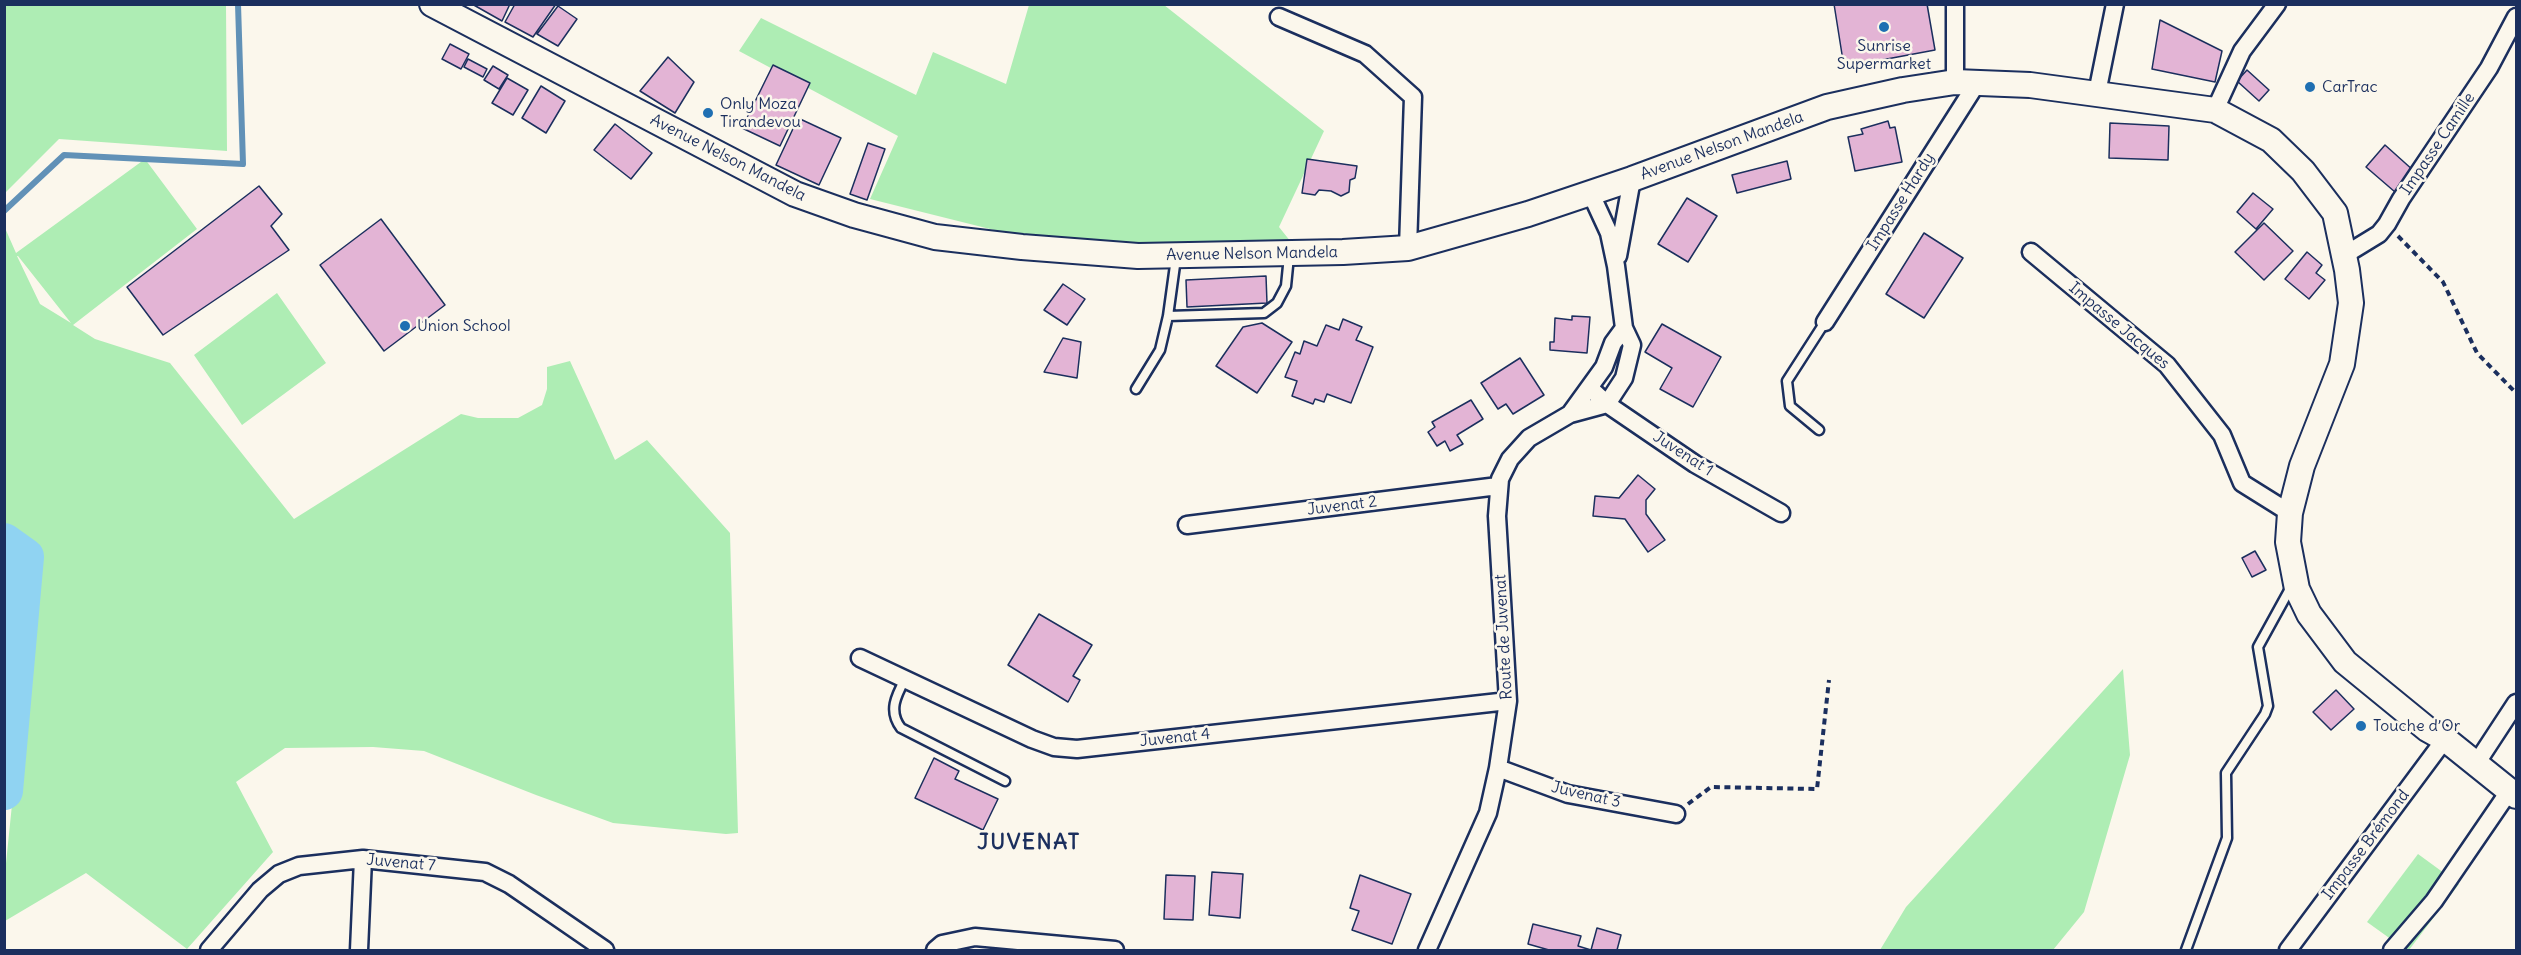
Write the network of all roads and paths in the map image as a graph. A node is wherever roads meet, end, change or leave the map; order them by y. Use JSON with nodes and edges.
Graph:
{"nodes":[{"id":1,"x":432,"y":4,"type":"edge"},
{"id":2,"x":1954,"y":4,"type":"edge"},
{"id":3,"x":2115,"y":4,"type":"edge"},
{"id":4,"x":2277,"y":4,"type":"edge"},
{"id":5,"x":1279,"y":17,"type":"dead end"},
{"id":6,"x":2517,"y":17,"type":"edge"},
{"id":7,"x":1966,"y":82,"type":"junction"},
{"id":8,"x":2097,"y":93,"type":"junction"},
{"id":9,"x":2214,"y":110,"type":"junction"},
{"id":10,"x":1632,"y":179,"type":"junction"},
{"id":11,"x":1591,"y":194,"type":"junction"},
{"id":12,"x":2387,"y":224,"type":"junction"},
{"id":13,"x":1408,"y":248,"type":"junction"},
{"id":14,"x":2031,"y":252,"type":"dead end"},
{"id":15,"x":1290,"y":253,"type":"junction"},
{"id":16,"x":1177,"y":255,"type":"junction"},
{"id":17,"x":2343,"y":256,"type":"junction"},
{"id":18,"x":1616,"y":266,"type":"junction"},
{"id":19,"x":1168,"y":316,"type":"junction"},
{"id":20,"x":1825,"y":322,"type":"joint"},
{"id":21,"x":1624,"y":328,"type":"junction"},
{"id":22,"x":1590,"y":388,"type":"junction"},
{"id":23,"x":1136,"y":389,"type":"dead end"},
{"id":24,"x":2517,"y":393,"type":"edge"},
{"id":25,"x":1606,"y":404,"type":"junction"},
{"id":26,"x":1570,"y":414,"type":"junction"},
{"id":27,"x":1819,"y":430,"type":"dead end"},
{"id":28,"x":1498,"y":486,"type":"junction"},
{"id":29,"x":1781,"y":513,"type":"dead end"},
{"id":30,"x":2290,"y":513,"type":"junction"},
{"id":31,"x":1187,"y":525,"type":"dead end"},
{"id":32,"x":2295,"y":579,"type":"junction"},
{"id":33,"x":860,"y":658,"type":"dead end"},
{"id":34,"x":905,"y":679,"type":"junction"},
{"id":35,"x":1829,"y":680,"type":"dead end"},
{"id":36,"x":1508,"y":701,"type":"junction"},
{"id":37,"x":2517,"y":704,"type":"edge"},
{"id":38,"x":2445,"y":739,"type":"junction"},
{"id":39,"x":2476,"y":764,"type":"junction"},
{"id":40,"x":1498,"y":768,"type":"junction"},
{"id":41,"x":1005,"y":781,"type":"dead end"},
{"id":42,"x":2513,"y":793,"type":"edge"},
{"id":43,"x":1676,"y":814,"type":"joint"},
{"id":44,"x":363,"y":859,"type":"junction"},
{"id":45,"x":209,"y":951,"type":"edge"},
{"id":46,"x":359,"y":951,"type":"edge"},
{"id":47,"x":605,"y":951,"type":"edge"},
{"id":48,"x":935,"y":951,"type":"edge"},
{"id":49,"x":1115,"y":951,"type":"edge"},
{"id":50,"x":1427,"y":951,"type":"edge"},
{"id":51,"x":2186,"y":951,"type":"edge"},
{"id":52,"x":2289,"y":951,"type":"edge"},
{"id":53,"x":2392,"y":951,"type":"edge"}],
"edges":[{"from":1,"to":16,"type":"street","name":"Avenue Nelson Mandela"},
{"from":2,"to":7,"type":"street"},
{"from":3,"to":8,"type":"street"},
{"from":4,"to":9,"type":"street"},
{"from":5,"to":13,"type":"street"},
{"from":6,"to":12,"type":"street","name":"Impasse Camille"},
{"from":7,"to":8,"type":"street","name":"Avenue Nelson Mandela"},
{"from":7,"to":10,"type":"street","name":"Avenue Nelson Mandela"},
{"from":7,"to":20,"type":"street","name":"Impasse Hardy"},
{"from":8,"to":9,"type":"street","name":"Avenue Nelson Mandela"},
{"from":9,"to":17,"type":"street","name":"Avenue Nelson Mandela"},
{"from":10,"to":11,"type":"street","name":"Avenue Nelson Mandela"},
{"from":10,"to":18,"type":"street"},
{"from":11,"to":13,"type":"street","name":"Avenue Nelson Mandela"},
{"from":11,"to":18,"type":"street"},
{"from":12,"to":17,"type":"street","name":"Impasse Camille"},
{"from":12,"to":24,"type":"path"},
{"from":13,"to":15,"type":"street","name":"Avenue Nelson Mandela"},
{"from":14,"to":30,"type":"street","name":"Impasse Jacques"},
{"from":15,"to":16,"type":"street","name":"Avenue Nelson Mandela"},
{"from":15,"to":19,"type":"lane"},
{"from":16,"to":19,"type":"lane"},
{"from":17,"to":30,"type":"street","name":"Avenue Nelson Mandela"},
{"from":18,"to":21,"type":"street"},
{"from":19,"to":23,"type":"lane"},
{"from":20,"to":27,"type":"lane"},
{"from":21,"to":22,"type":"street","name":"Route de Juvenat"},
{"from":21,"to":25,"type":"street"},
{"from":22,"to":25,"type":"street","name":"Juvenat 1"},
{"from":22,"to":26,"type":"street","name":"Route de Juvenat"},
{"from":25,"to":26,"type":"street","name":"Route de Juvenat"},
{"from":25,"to":29,"type":"street","name":"Juvenat 1"},
{"from":26,"to":28,"type":"street","name":"Route de Juvenat"},
{"from":28,"to":31,"type":"street","name":"Juvenat 2"},
{"from":28,"to":36,"type":"street","name":"Route de Juvenat"},
{"from":30,"to":32,"type":"street","name":"Avenue Nelson Mandela"},
{"from":32,"to":38,"type":"street","name":"Avenue Nelson Mandela"},
{"from":32,"to":51,"type":"lane"},
{"from":33,"to":34,"type":"street","name":"Juvenat 4"},
{"from":34,"to":36,"type":"street","name":"Juvenat 4"},
{"from":34,"to":41,"type":"lane"},
{"from":35,"to":43,"type":"path"},
{"from":36,"to":40,"type":"street","name":"Route de Juvenat"},
{"from":37,"to":39,"type":"street"},
{"from":38,"to":39,"type":"street","name":"Avenue Nelson Mandela"},
{"from":38,"to":52,"type":"street","name":"Impasse Brémond"},
{"from":39,"to":42,"type":"street","name":"Avenue Nelson Mandela"},
{"from":40,"to":43,"type":"street","name":"Juvenat 3"},
{"from":40,"to":50,"type":"street","name":"Route de Juvenat"},
{"from":42,"to":53,"type":"street"},
{"from":44,"to":45,"type":"street","name":"Juvenat 7"},
{"from":44,"to":46,"type":"street"},
{"from":44,"to":47,"type":"street","name":"Juvenat 7"},
{"from":48,"to":49,"type":"street"}]}
